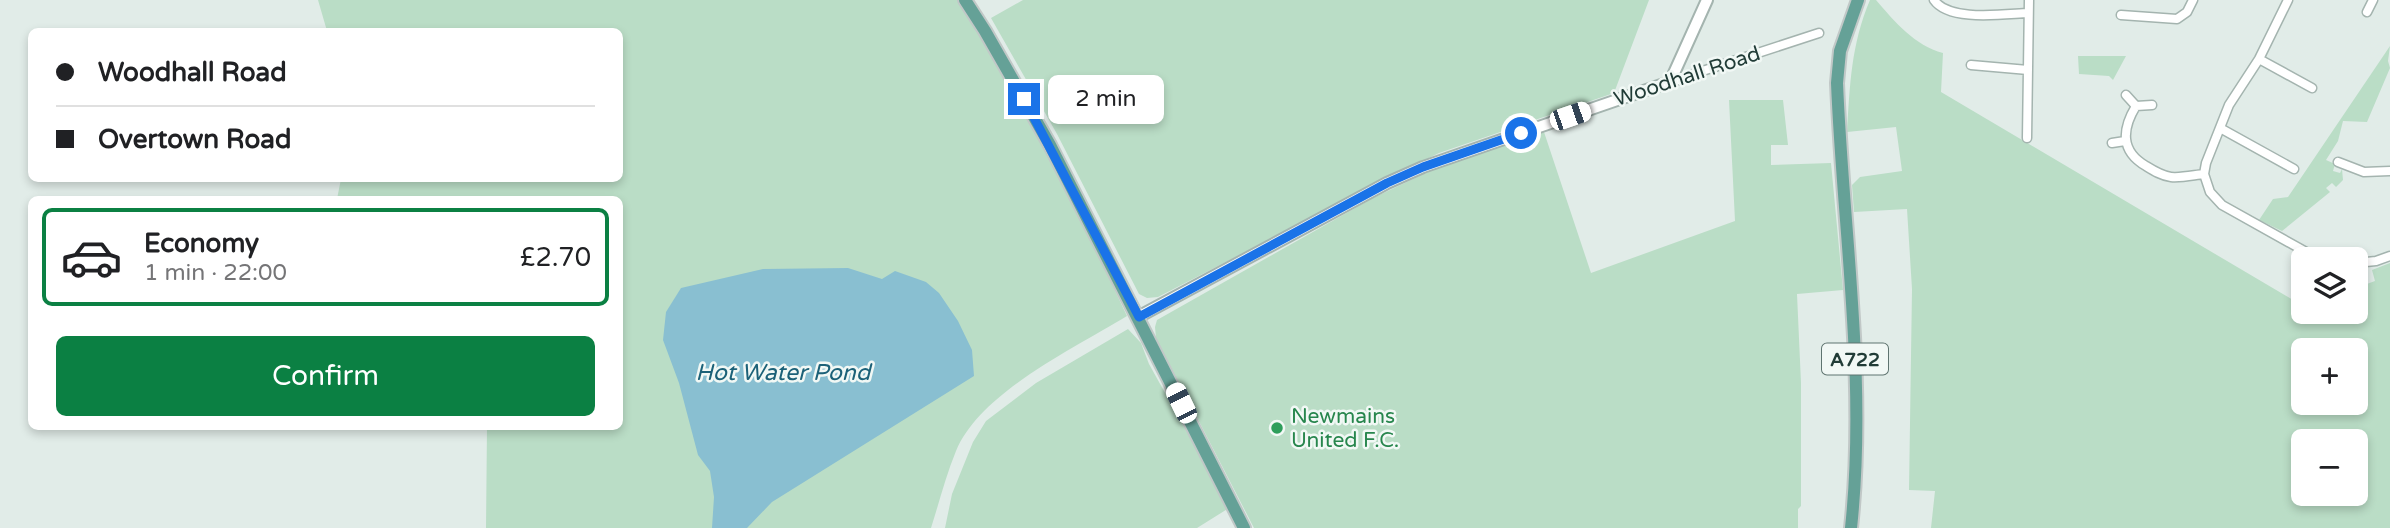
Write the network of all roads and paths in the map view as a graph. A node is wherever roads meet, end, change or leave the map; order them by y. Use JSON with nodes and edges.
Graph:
{"nodes":[{"id":1,"x":965,"y":0,"type":"edge"},
{"id":2,"x":1707,"y":0,"type":"edge"},
{"id":3,"x":1858,"y":0,"type":"edge"},
{"id":4,"x":1934,"y":0,"type":"edge"},
{"id":5,"x":2029,"y":0,"type":"edge"},
{"id":6,"x":2193,"y":0,"type":"edge"},
{"id":7,"x":2288,"y":0,"type":"edge"},
{"id":8,"x":2373,"y":0,"type":"edge"},
{"id":9,"x":2367,"y":12,"type":"dead end"},
{"id":10,"x":2028,"y":13,"type":"junction"},
{"id":11,"x":2121,"y":15,"type":"dead end"},
{"id":12,"x":1819,"y":33,"type":"dead end"},
{"id":13,"x":2259,"y":59,"type":"junction"},
{"id":14,"x":1970,"y":65,"type":"dead end"},
{"id":15,"x":2028,"y":70,"type":"junction"},
{"id":16,"x":1675,"y":80,"type":"junction"},
{"id":17,"x":2312,"y":88,"type":"dead end"},
{"id":18,"x":2126,"y":95,"type":"dead end"},
{"id":19,"x":2152,"y":104,"type":"dead end"},
{"id":20,"x":2136,"y":106,"type":"junction"},
{"id":21,"x":2220,"y":128,"type":"junction"},
{"id":22,"x":2027,"y":138,"type":"dead end"},
{"id":23,"x":2125,"y":141,"type":"junction"},
{"id":24,"x":2112,"y":144,"type":"dead end"},
{"id":25,"x":2338,"y":162,"type":"dead end"},
{"id":26,"x":2294,"y":169,"type":"dead end"},
{"id":27,"x":2390,"y":171,"type":"edge"},
{"id":28,"x":2204,"y":174,"type":"junction"},
{"id":29,"x":2297,"y":247,"type":"edge"},
{"id":30,"x":2390,"y":256,"type":"edge"},
{"id":31,"x":2368,"y":262,"type":"edge"},
{"id":32,"x":1139,"y":317,"type":"junction"},
{"id":33,"x":1244,"y":528,"type":"edge"},
{"id":34,"x":1851,"y":528,"type":"edge"}],
"edges":[{"from":1,"to":32,"type":"main road"},
{"from":2,"to":16,"type":"street"},
{"from":3,"to":34,"type":"main road","number":"A722"},
{"from":4,"to":10,"type":"street"},
{"from":5,"to":10,"type":"street"},
{"from":6,"to":11,"type":"street"},
{"from":7,"to":13,"type":"street"},
{"from":8,"to":9,"type":"street"},
{"from":10,"to":15,"type":"street"},
{"from":12,"to":16,"type":"street","name":"Woodhall Road"},
{"from":13,"to":17,"type":"street"},
{"from":13,"to":21,"type":"street"},
{"from":14,"to":15,"type":"street"},
{"from":15,"to":22,"type":"street"},
{"from":16,"to":32,"type":"street","name":"Woodhall Road"},
{"from":18,"to":20,"type":"street"},
{"from":19,"to":20,"type":"street"},
{"from":20,"to":23,"type":"street"},
{"from":21,"to":26,"type":"street"},
{"from":21,"to":28,"type":"street"},
{"from":23,"to":24,"type":"street"},
{"from":23,"to":28,"type":"street"},
{"from":25,"to":27,"type":"street"},
{"from":28,"to":29,"type":"street"},
{"from":30,"to":31,"type":"street"},
{"from":32,"to":33,"type":"main road"}]}
